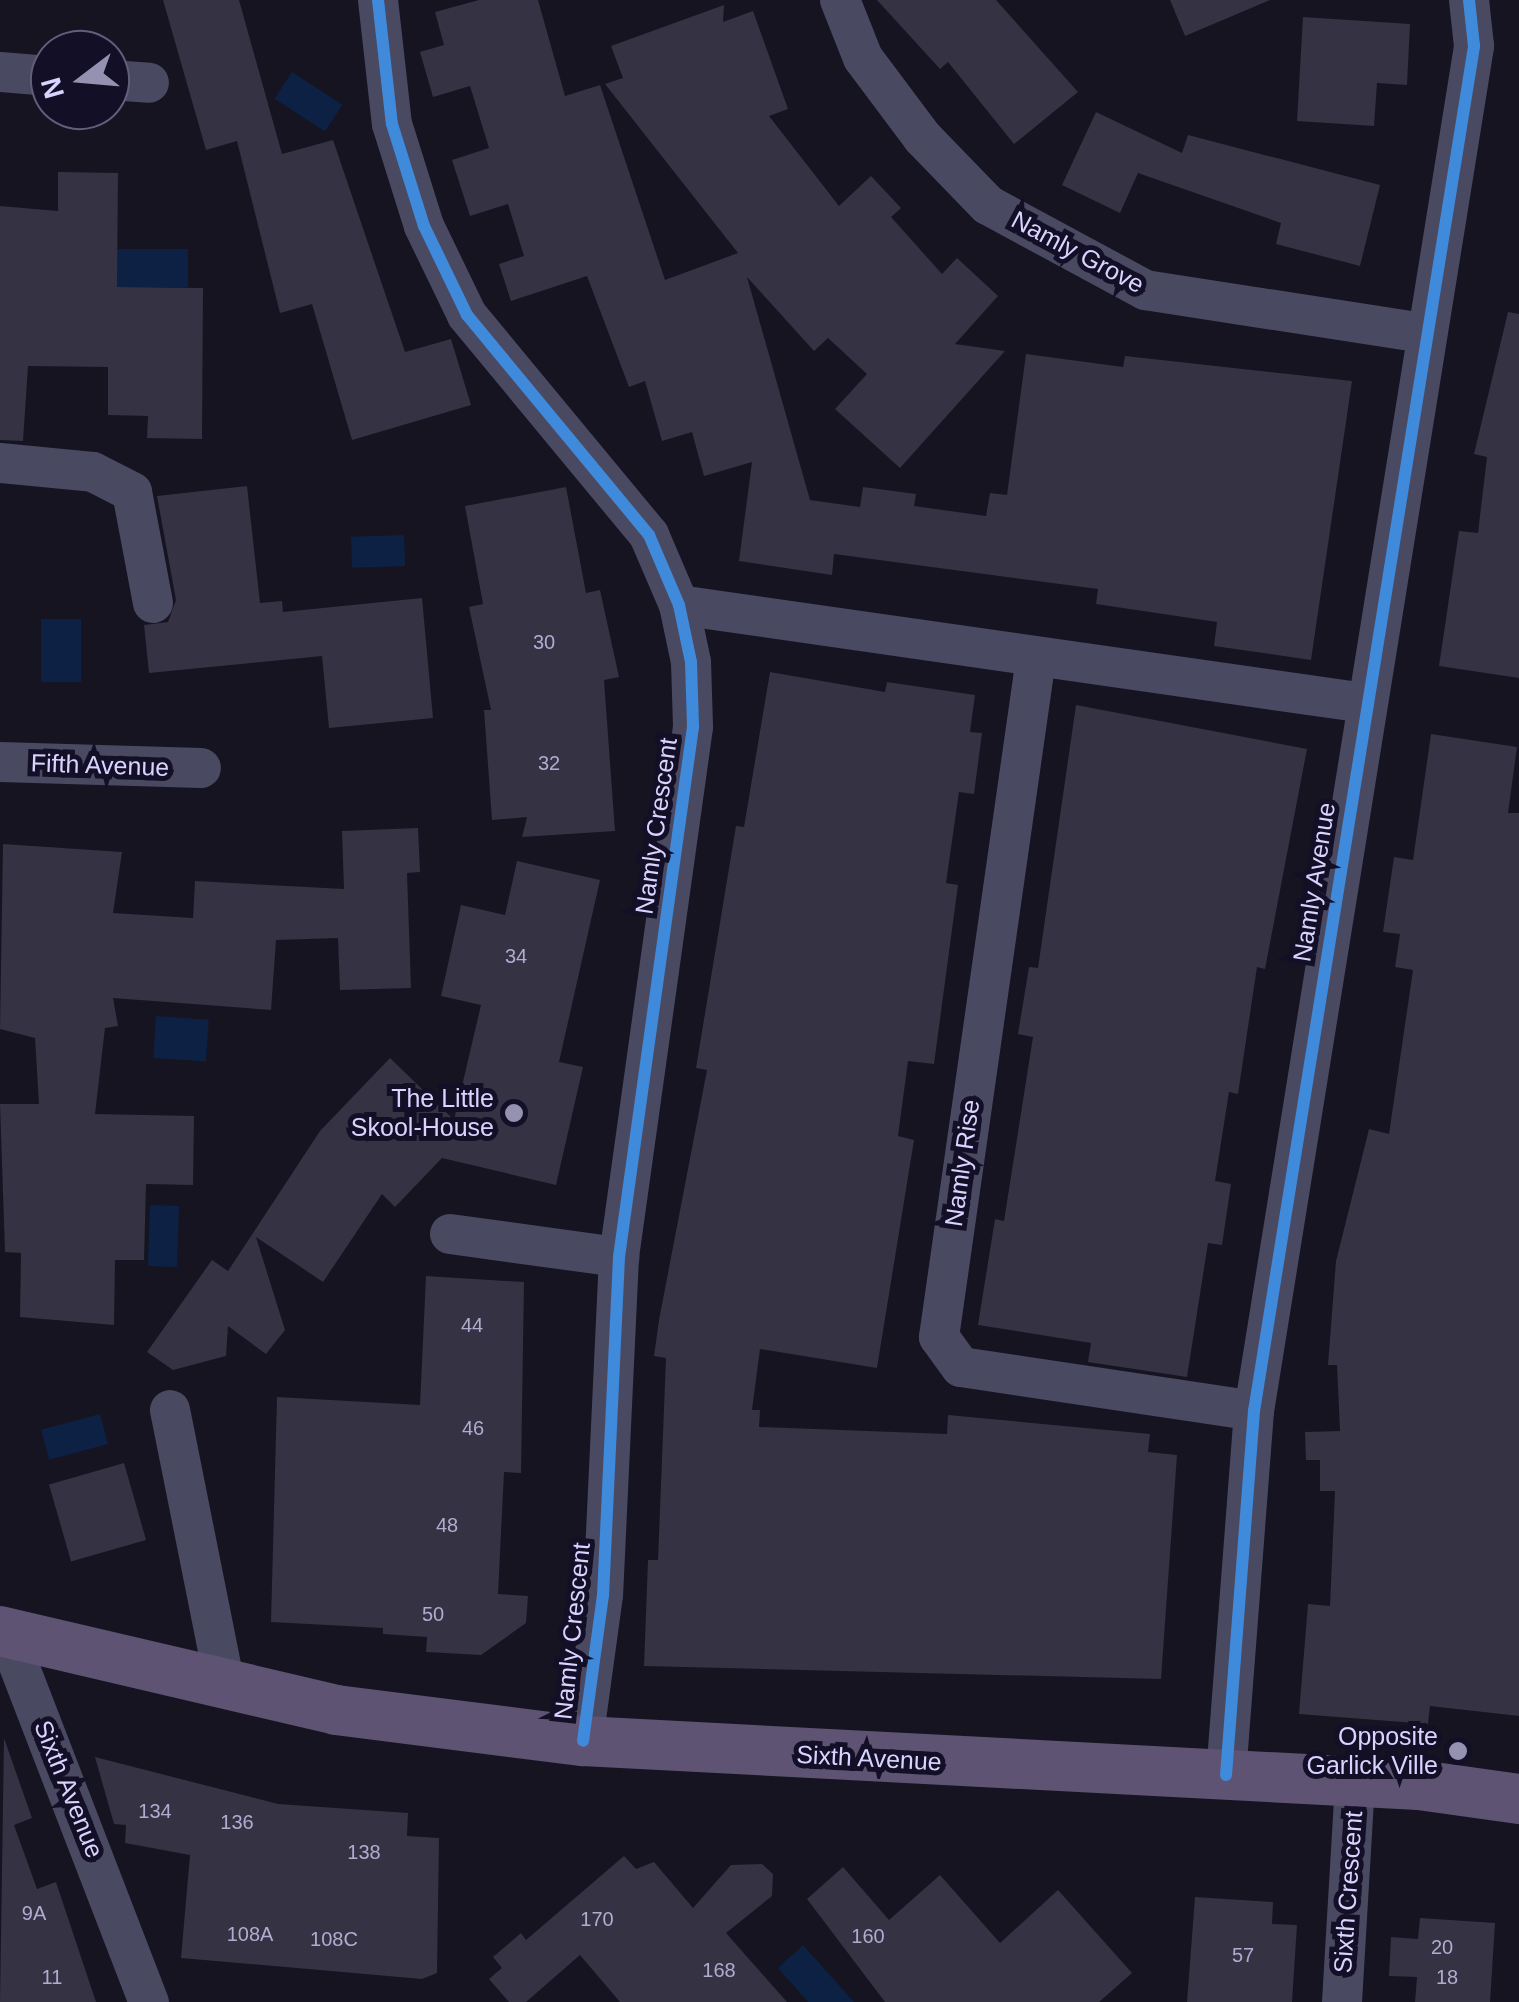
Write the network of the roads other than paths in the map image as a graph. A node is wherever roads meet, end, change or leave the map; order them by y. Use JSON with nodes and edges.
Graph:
{"nodes":[{"id":1,"x":378,"y":0,"type":"edge"},
{"id":2,"x":840,"y":0,"type":"edge"},
{"id":3,"x":1469,"y":0,"type":"edge"},
{"id":4,"x":0,"y":72,"type":"edge"},
{"id":5,"x":30,"y":74,"type":"edge"},
{"id":6,"x":1422,"y":333,"type":"junction"},
{"id":7,"x":0,"y":463,"type":"edge"},
{"id":8,"x":153,"y":604,"type":"dead end"},
{"id":9,"x":679,"y":605,"type":"junction"},
{"id":10,"x":1036,"y":658,"type":"junction"},
{"id":11,"x":1366,"y":703,"type":"junction"},
{"id":12,"x":0,"y":762,"type":"edge"},
{"id":13,"x":201,"y":768,"type":"dead end"},
{"id":14,"x":450,"y":1234,"type":"dead end"},
{"id":15,"x":619,"y":1257,"type":"junction"},
{"id":16,"x":170,"y":1410,"type":"dead end"},
{"id":17,"x":1254,"y":1410,"type":"junction"},
{"id":18,"x":3,"y":1632,"type":"edge"},
{"id":19,"x":224,"y":1680,"type":"junction"},
{"id":20,"x":583,"y":1742,"type":"junction"},
{"id":21,"x":1226,"y":1775,"type":"junction"},
{"id":22,"x":1355,"y":1781,"type":"junction"},
{"id":23,"x":1519,"y":1799,"type":"edge"},
{"id":24,"x":149,"y":2002,"type":"edge"},
{"id":25,"x":1342,"y":2002,"type":"edge"}],
"edges":[{"from":1,"to":9,"type":"street","name":"Namly Crescent"},
{"from":2,"to":6,"type":"street","name":"Namly Grove"},
{"from":3,"to":6,"type":"street","name":"Namly Avenue"},
{"from":4,"to":5,"type":"street"},
{"from":6,"to":11,"type":"street","name":"Namly Avenue"},
{"from":7,"to":8,"type":"street"},
{"from":9,"to":10,"type":"street"},
{"from":9,"to":15,"type":"street","name":"Namly Crescent"},
{"from":10,"to":11,"type":"street"},
{"from":10,"to":17,"type":"street","name":"Namly Rise"},
{"from":11,"to":17,"type":"street","name":"Namly Avenue"},
{"from":12,"to":13,"type":"street","name":"Fifth Avenue"},
{"from":14,"to":15,"type":"street"},
{"from":15,"to":20,"type":"street","name":"Namly Crescent"},
{"from":16,"to":19,"type":"street"},
{"from":17,"to":21,"type":"street","name":"Namly Avenue"},
{"from":18,"to":19,"type":"main road","name":"Sixth Avenue"},
{"from":18,"to":24,"type":"street","name":"Sixth Avenue"},
{"from":19,"to":20,"type":"main road","name":"Sixth Avenue"},
{"from":20,"to":21,"type":"main road","name":"Sixth Avenue"},
{"from":21,"to":22,"type":"main road","name":"Sixth Avenue"},
{"from":22,"to":23,"type":"main road","name":"Sixth Avenue"},
{"from":22,"to":25,"type":"street","name":"Sixth Crescent"}]}
